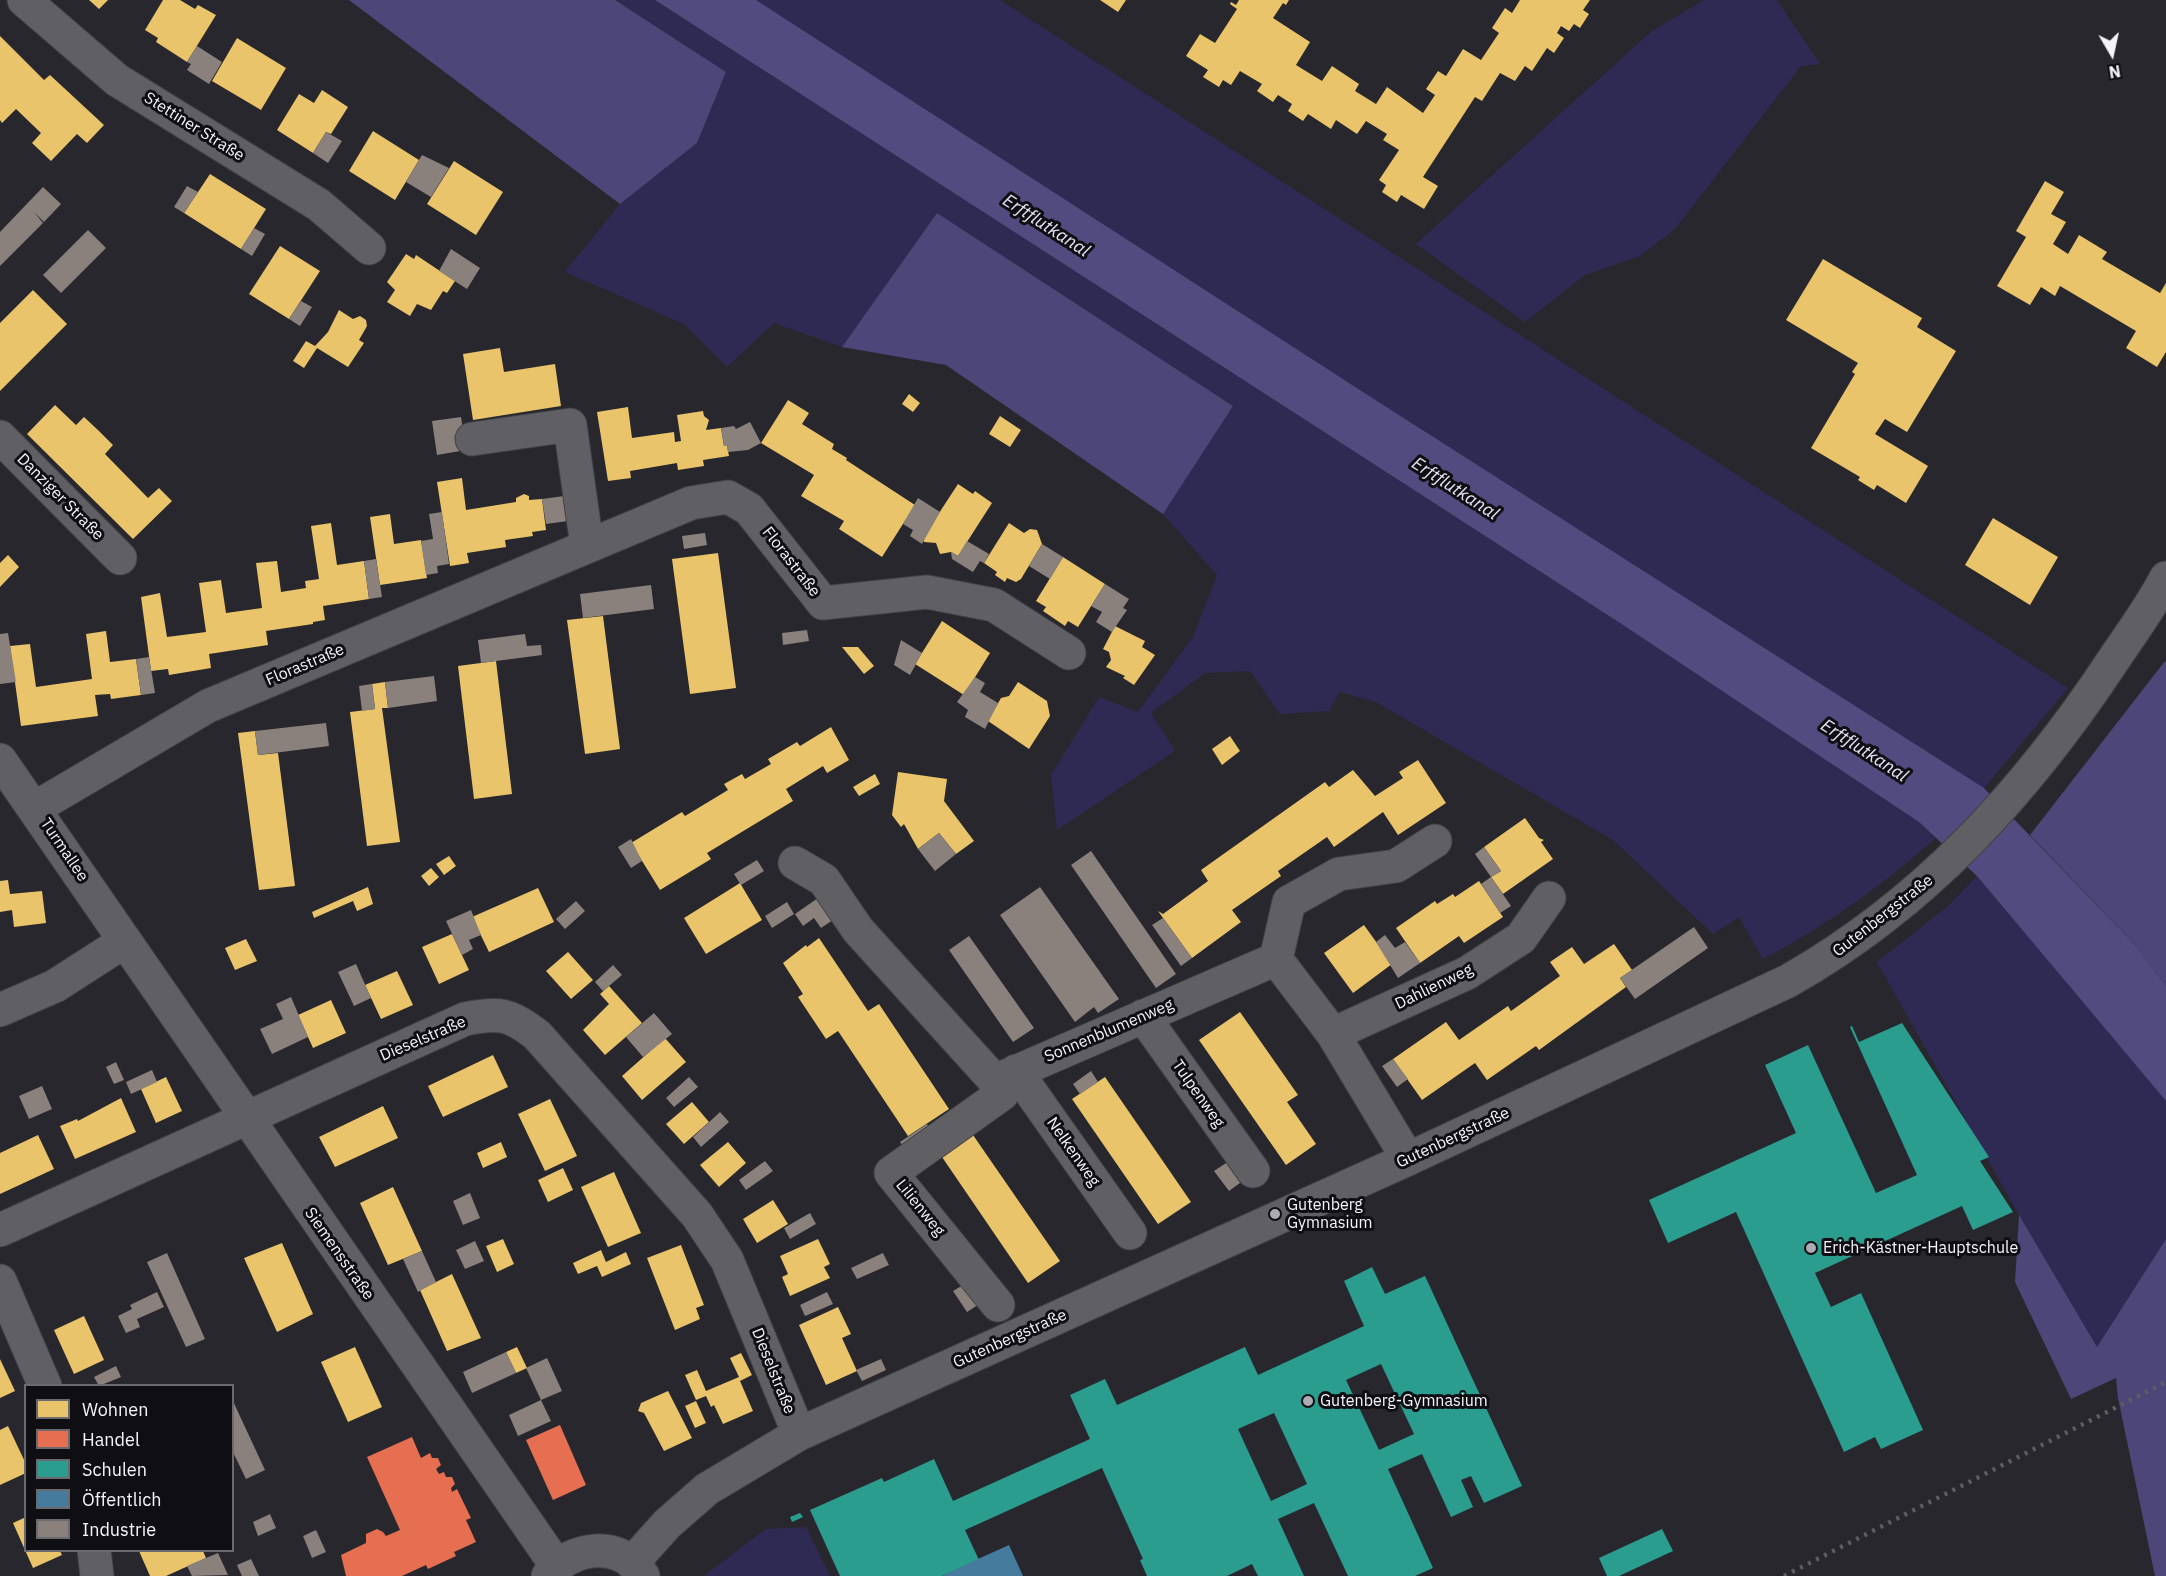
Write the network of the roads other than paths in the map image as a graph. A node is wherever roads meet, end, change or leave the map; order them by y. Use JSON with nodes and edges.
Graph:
{"nodes":[{"id":1,"x":24,"y":0,"type":"edge"},
{"id":2,"x":369,"y":248,"type":"dead end"},
{"id":3,"x":0,"y":437,"type":"edge"},
{"id":4,"x":472,"y":439,"type":"dead end"},
{"id":5,"x":587,"y":546,"type":"junction"},
{"id":6,"x":120,"y":558,"type":"dead end"},
{"id":7,"x":2166,"y":578,"type":"edge"},
{"id":8,"x":1069,"y":653,"type":"dead end"},
{"id":9,"x":0,"y":760,"type":"edge"},
{"id":10,"x":35,"y":808,"type":"junction"},
{"id":11,"x":1435,"y":841,"type":"dead end"},
{"id":12,"x":795,"y":863,"type":"dead end"},
{"id":13,"x":1549,"y":898,"type":"dead end"},
{"id":14,"x":125,"y":941,"type":"junction"},
{"id":15,"x":1276,"y":959,"type":"junction"},
{"id":16,"x":0,"y":1010,"type":"edge"},
{"id":17,"x":1143,"y":1017,"type":"junction"},
{"id":18,"x":1333,"y":1034,"type":"junction"},
{"id":19,"x":1006,"y":1076,"type":"junction"},
{"id":20,"x":245,"y":1118,"type":"junction"},
{"id":21,"x":1408,"y":1159,"type":"junction"},
{"id":22,"x":1253,"y":1171,"type":"dead end"},
{"id":23,"x":0,"y":1230,"type":"edge"},
{"id":24,"x":1130,"y":1233,"type":"dead end"},
{"id":25,"x":0,"y":1281,"type":"edge"},
{"id":26,"x":998,"y":1305,"type":"dead end"},
{"id":27,"x":44,"y":1384,"type":"edge"},
{"id":28,"x":799,"y":1434,"type":"junction"},
{"id":29,"x":94,"y":1552,"type":"edge"},
{"id":30,"x":637,"y":1569,"type":"edge"},
{"id":31,"x":552,"y":1571,"type":"edge"},
{"id":32,"x":97,"y":1576,"type":"edge"}],
"edges":[{"from":1,"to":2,"type":"street","name":"Stettiner Straße"},
{"from":3,"to":6,"type":"street","name":"Danziger Straße"},
{"from":4,"to":5,"type":"street"},
{"from":5,"to":8,"type":"street","name":"Florastraße"},
{"from":5,"to":10,"type":"street","name":"Florastraße"},
{"from":7,"to":21,"type":"street","name":"Gutenbergstraße"},
{"from":9,"to":10,"type":"street","name":"Turmallee"},
{"from":10,"to":14,"type":"street","name":"Turmallee"},
{"from":11,"to":15,"type":"street"},
{"from":12,"to":19,"type":"street"},
{"from":13,"to":18,"type":"street","name":"Dahlienweg"},
{"from":14,"to":16,"type":"street"},
{"from":14,"to":20,"type":"street","name":"Siemensstraße"},
{"from":15,"to":17,"type":"street","name":"Sonnenblumenweg"},
{"from":15,"to":18,"type":"street"},
{"from":17,"to":19,"type":"street","name":"Sonnenblumenweg"},
{"from":17,"to":22,"type":"street","name":"Tulpenweg"},
{"from":18,"to":21,"type":"street"},
{"from":19,"to":24,"type":"street","name":"Nelkenweg"},
{"from":19,"to":26,"type":"street","name":"Lilienweg"},
{"from":20,"to":23,"type":"street","name":"Dieselstraße"},
{"from":20,"to":28,"type":"street","name":"Dieselstraße"},
{"from":20,"to":31,"type":"street","name":"Siemensstraße"},
{"from":21,"to":28,"type":"street","name":"Gutenbergstraße"},
{"from":25,"to":27,"type":"street"},
{"from":28,"to":30,"type":"street","name":"Gutenbergstraße"},
{"from":29,"to":32,"type":"street"},
{"from":30,"to":31,"type":"street"}]}
